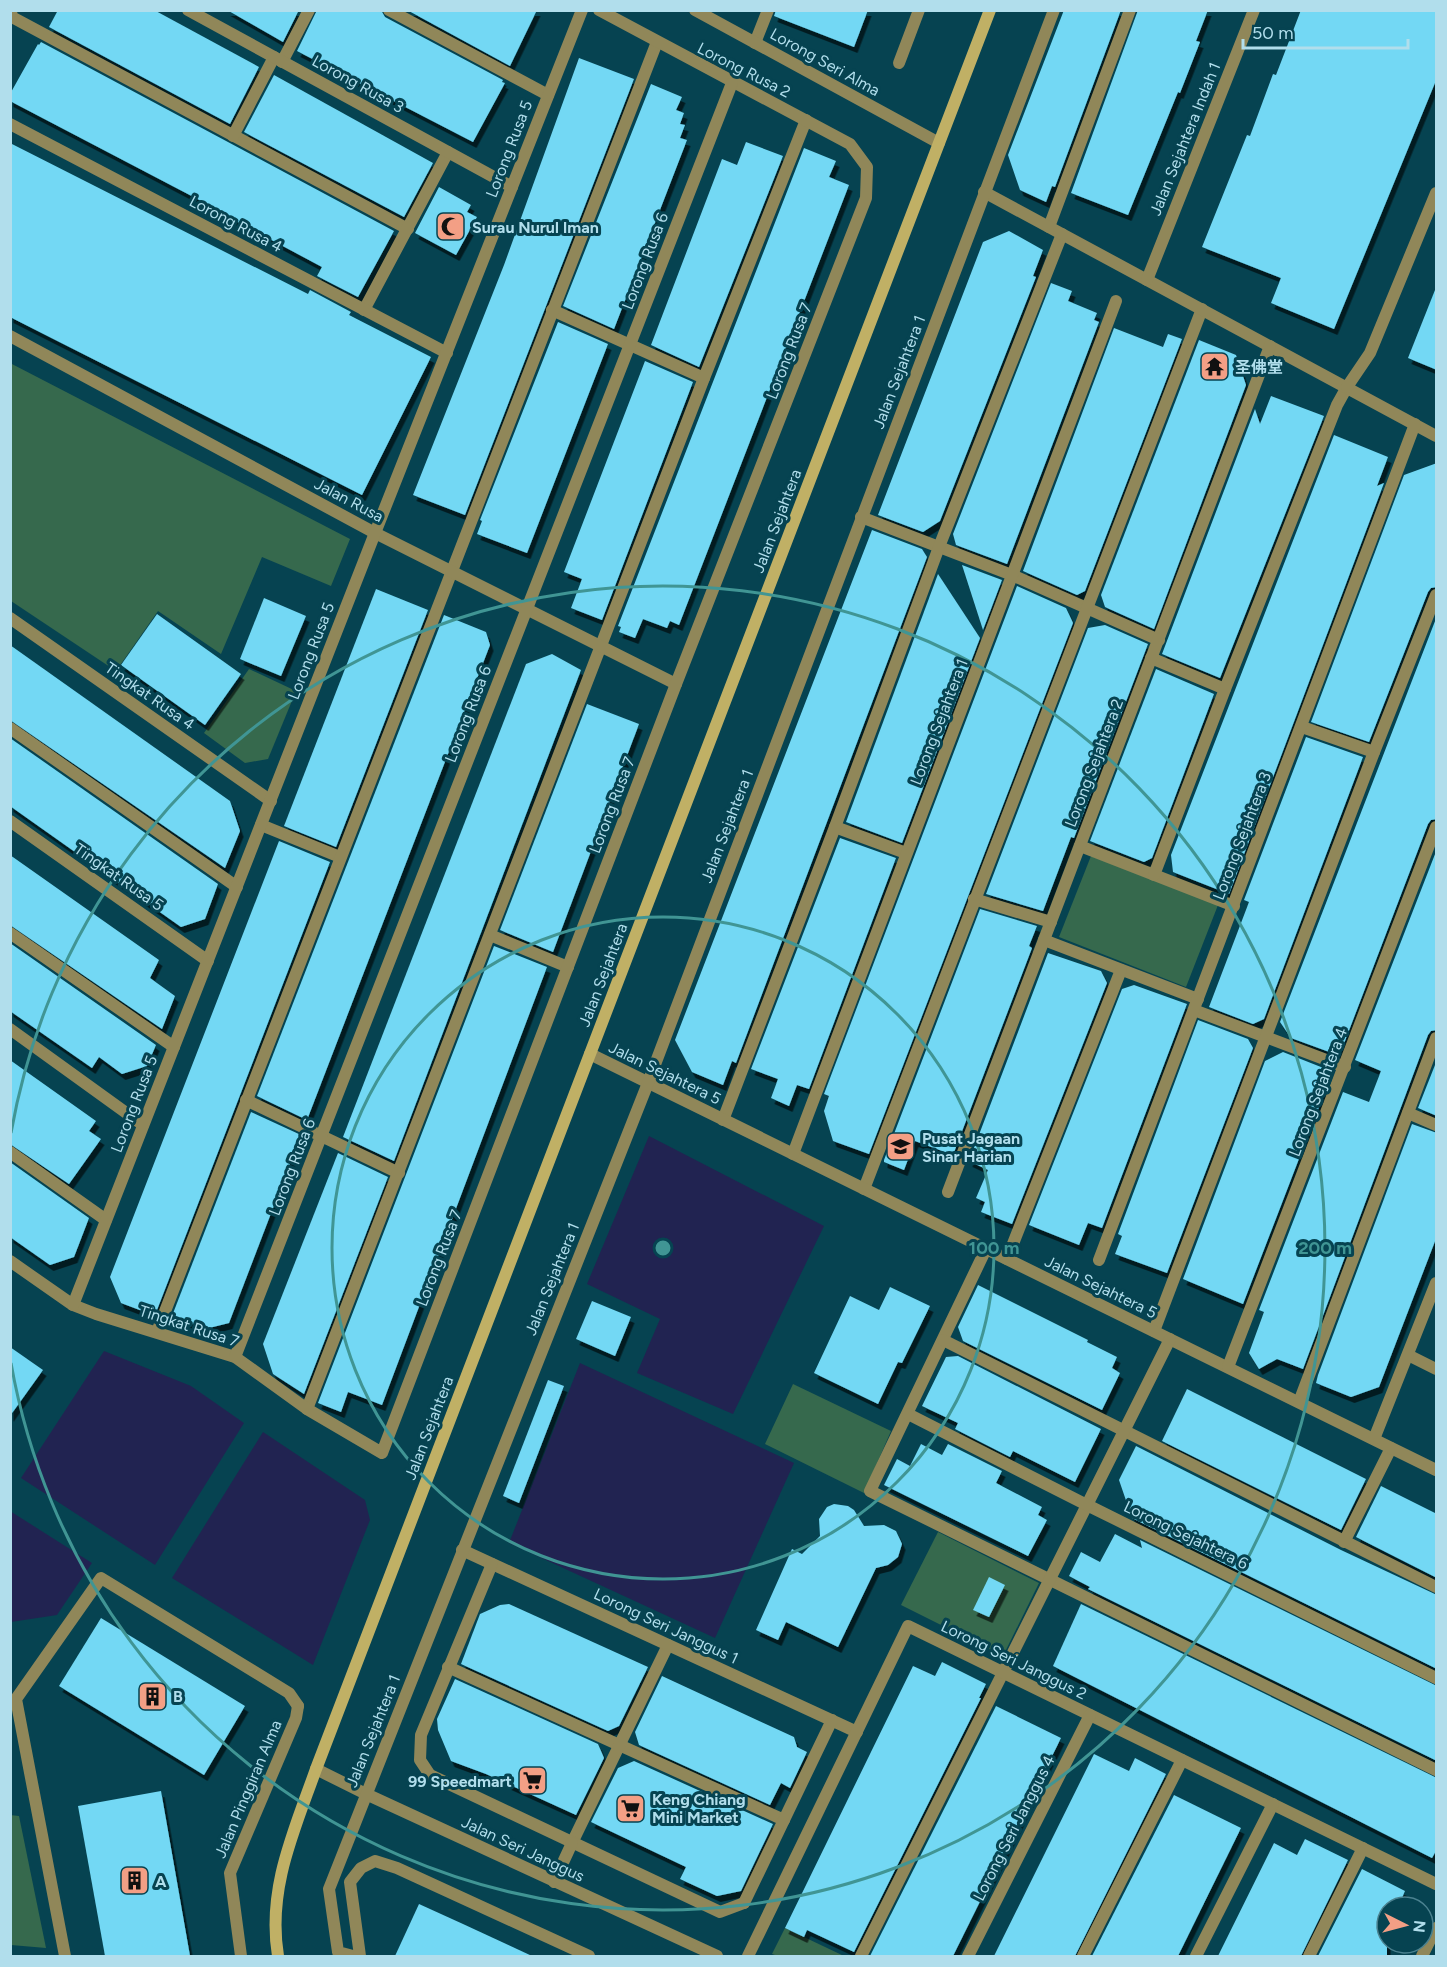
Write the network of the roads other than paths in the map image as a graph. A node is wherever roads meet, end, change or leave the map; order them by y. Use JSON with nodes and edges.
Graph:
{"nodes":[{"id":1,"x":188,"y":10,"type":"edge"},
{"id":2,"x":309,"y":10,"type":"edge"},
{"id":3,"x":389,"y":10,"type":"edge"},
{"id":4,"x":582,"y":10,"type":"edge"},
{"id":5,"x":599,"y":10,"type":"edge"},
{"id":6,"x":694,"y":10,"type":"edge"},
{"id":7,"x":768,"y":10,"type":"edge"},
{"id":8,"x":919,"y":10,"type":"edge"},
{"id":9,"x":990,"y":10,"type":"edge"},
{"id":10,"x":1054,"y":10,"type":"edge"},
{"id":11,"x":1130,"y":10,"type":"edge"},
{"id":12,"x":1254,"y":10,"type":"edge"},
{"id":13,"x":11,"y":13,"type":"edge"},
{"id":14,"x":657,"y":42,"type":"junction"},
{"id":15,"x":755,"y":43,"type":"junction"},
{"id":16,"x":278,"y":59,"type":"junction"},
{"id":17,"x":899,"y":63,"type":"dead end"},
{"id":18,"x":732,"y":83,"type":"junction"},
{"id":19,"x":548,"y":95,"type":"junction"},
{"id":20,"x":806,"y":120,"type":"junction"},
{"id":21,"x":10,"y":124,"type":"edge"},
{"id":22,"x":233,"y":136,"type":"junction"},
{"id":23,"x":939,"y":143,"type":"junction"},
{"id":24,"x":448,"y":152,"type":"junction"},
{"id":25,"x":867,"y":167,"type":"joint"},
{"id":26,"x":512,"y":188,"type":"junction"},
{"id":27,"x":984,"y":192,"type":"junction"},
{"id":28,"x":1437,"y":193,"type":"edge"},
{"id":29,"x":1049,"y":226,"type":"junction"},
{"id":30,"x":408,"y":229,"type":"junction"},
{"id":31,"x":1062,"y":234,"type":"junction"},
{"id":32,"x":1147,"y":280,"type":"junction"},
{"id":33,"x":1116,"y":301,"type":"dead end"},
{"id":34,"x":1202,"y":309,"type":"junction"},
{"id":35,"x":364,"y":310,"type":"junction"},
{"id":36,"x":552,"y":310,"type":"junction"},
{"id":37,"x":10,"y":336,"type":"edge"},
{"id":38,"x":630,"y":345,"type":"junction"},
{"id":39,"x":1270,"y":346,"type":"junction"},
{"id":40,"x":447,"y":354,"type":"junction"},
{"id":41,"x":704,"y":378,"type":"junction"},
{"id":42,"x":1347,"y":387,"type":"junction"},
{"id":43,"x":1416,"y":424,"type":"junction"},
{"id":44,"x":1437,"y":436,"type":"edge"},
{"id":45,"x":861,"y":517,"type":"junction"},
{"id":46,"x":375,"y":532,"type":"junction"},
{"id":47,"x":939,"y":547,"type":"junction"},
{"id":48,"x":451,"y":572,"type":"junction"},
{"id":49,"x":1012,"y":575,"type":"junction"},
{"id":50,"x":1437,"y":595,"type":"edge"},
{"id":51,"x":1087,"y":608,"type":"junction"},
{"id":52,"x":526,"y":610,"type":"junction"},
{"id":53,"x":10,"y":618,"type":"edge"},
{"id":54,"x":1158,"y":640,"type":"junction"},
{"id":55,"x":601,"y":647,"type":"junction"},
{"id":56,"x":1151,"y":658,"type":"junction"},
{"id":57,"x":676,"y":684,"type":"junction"},
{"id":58,"x":1225,"y":689,"type":"junction"},
{"id":59,"x":1302,"y":726,"type":"junction"},
{"id":60,"x":10,"y":728,"type":"edge"},
{"id":61,"x":1374,"y":752,"type":"junction"},
{"id":62,"x":271,"y":801,"type":"junction"},
{"id":63,"x":10,"y":820,"type":"edge"},
{"id":64,"x":261,"y":825,"type":"junction"},
{"id":65,"x":835,"y":827,"type":"junction"},
{"id":66,"x":1437,"y":828,"type":"edge"},
{"id":67,"x":1080,"y":846,"type":"junction"},
{"id":68,"x":906,"y":854,"type":"junction"},
{"id":69,"x":340,"y":857,"type":"junction"},
{"id":70,"x":1154,"y":875,"type":"junction"},
{"id":71,"x":237,"y":887,"type":"junction"},
{"id":72,"x":974,"y":899,"type":"junction"},
{"id":73,"x":1234,"y":906,"type":"junction"},
{"id":74,"x":1051,"y":922,"type":"junction"},
{"id":75,"x":10,"y":933,"type":"edge"},
{"id":76,"x":490,"y":935,"type":"junction"},
{"id":77,"x":1044,"y":940,"type":"junction"},
{"id":78,"x":208,"y":961,"type":"junction"},
{"id":79,"x":568,"y":967,"type":"junction"},
{"id":80,"x":1121,"y":970,"type":"junction"},
{"id":81,"x":1196,"y":1005,"type":"junction"},
{"id":82,"x":10,"y":1029,"type":"edge"},
{"id":83,"x":1265,"y":1038,"type":"junction"},
{"id":84,"x":1437,"y":1038,"type":"edge"},
{"id":85,"x":174,"y":1047,"type":"junction"},
{"id":86,"x":590,"y":1054,"type":"junction"},
{"id":87,"x":1345,"y":1067,"type":"junction"},
{"id":88,"x":648,"y":1083,"type":"junction"},
{"id":89,"x":246,"y":1100,"type":"junction"},
{"id":90,"x":1408,"y":1113,"type":"junction"},
{"id":91,"x":723,"y":1120,"type":"junction"},
{"id":92,"x":143,"y":1125,"type":"junction"},
{"id":93,"x":1437,"y":1125,"type":"edge"},
{"id":94,"x":321,"y":1136,"type":"junction"},
{"id":95,"x":10,"y":1152,"type":"edge"},
{"id":96,"x":793,"y":1154,"type":"junction"},
{"id":97,"x":399,"y":1173,"type":"junction"},
{"id":98,"x":864,"y":1189,"type":"junction"},
{"id":99,"x":948,"y":1192,"type":"dead end"},
{"id":100,"x":106,"y":1220,"type":"junction"},
{"id":101,"x":986,"y":1249,"type":"junction"},
{"id":102,"x":1007,"y":1259,"type":"junction"},
{"id":103,"x":1099,"y":1260,"type":"dead end"},
{"id":104,"x":10,"y":1261,"type":"edge"},
{"id":105,"x":1437,"y":1283,"type":"edge"},
{"id":106,"x":73,"y":1305,"type":"junction"},
{"id":107,"x":1154,"y":1331,"type":"junction"},
{"id":108,"x":157,"y":1332,"type":"junction"},
{"id":109,"x":1170,"y":1339,"type":"junction"},
{"id":110,"x":943,"y":1340,"type":"junction"},
{"id":111,"x":1408,"y":1355,"type":"junction"},
{"id":112,"x":235,"y":1357,"type":"junction"},
{"id":113,"x":1228,"y":1367,"type":"junction"},
{"id":114,"x":1437,"y":1369,"type":"edge"},
{"id":115,"x":1299,"y":1402,"type":"junction"},
{"id":116,"x":308,"y":1409,"type":"junction"},
{"id":117,"x":908,"y":1414,"type":"junction"},
{"id":118,"x":1124,"y":1431,"type":"junction"},
{"id":119,"x":1374,"y":1439,"type":"junction"},
{"id":120,"x":1391,"y":1448,"type":"junction"},
{"id":121,"x":381,"y":1453,"type":"joint"},
{"id":122,"x":1437,"y":1470,"type":"edge"},
{"id":123,"x":1087,"y":1505,"type":"junction"},
{"id":124,"x":1344,"y":1542,"type":"junction"},
{"id":125,"x":462,"y":1550,"type":"junction"},
{"id":126,"x":492,"y":1564,"type":"junction"},
{"id":127,"x":1050,"y":1580,"type":"junction"},
{"id":128,"x":1437,"y":1587,"type":"edge"},
{"id":129,"x":668,"y":1645,"type":"junction"},
{"id":130,"x":448,"y":1667,"type":"junction"},
{"id":131,"x":1004,"y":1673,"type":"junction"},
{"id":132,"x":1437,"y":1678,"type":"edge"},
{"id":133,"x":1090,"y":1715,"type":"junction"},
{"id":134,"x":832,"y":1720,"type":"junction"},
{"id":135,"x":857,"y":1732,"type":"junction"},
{"id":136,"x":619,"y":1745,"type":"junction"},
{"id":137,"x":1182,"y":1760,"type":"junction"},
{"id":138,"x":316,"y":1769,"type":"junction"},
{"id":139,"x":1437,"y":1770,"type":"edge"},
{"id":140,"x":366,"y":1794,"type":"junction"},
{"id":141,"x":1273,"y":1804,"type":"junction"},
{"id":142,"x":784,"y":1820,"type":"junction"},
{"id":143,"x":572,"y":1843,"type":"junction"},
{"id":144,"x":1363,"y":1848,"type":"junction"},
{"id":145,"x":554,"y":1882,"type":"junction"},
{"id":146,"x":1437,"y":1884,"type":"edge"},
{"id":147,"x":1437,"y":1928,"type":"edge"},
{"id":148,"x":65,"y":1956,"type":"edge"},
{"id":149,"x":241,"y":1956,"type":"edge"},
{"id":150,"x":278,"y":1956,"type":"edge"},
{"id":151,"x":353,"y":1956,"type":"edge"},
{"id":152,"x":360,"y":1956,"type":"edge"},
{"id":153,"x":589,"y":1956,"type":"edge"},
{"id":154,"x":717,"y":1956,"type":"edge"},
{"id":155,"x":748,"y":1956,"type":"edge"},
{"id":156,"x":861,"y":1956,"type":"edge"},
{"id":157,"x":968,"y":1956,"type":"edge"},
{"id":158,"x":1083,"y":1956,"type":"edge"},
{"id":159,"x":1196,"y":1956,"type":"edge"},
{"id":160,"x":1309,"y":1956,"type":"edge"},
{"id":161,"x":1422,"y":1956,"type":"edge"}],
"edges":[{"from":1,"to":16,"type":"street","name":"Lorong Rusa 3"},
{"from":2,"to":16,"type":"street"},
{"from":3,"to":19,"type":"street"},
{"from":4,"to":19,"type":"street","name":"Lorong Rusa 5"},
{"from":5,"to":14,"type":"street","name":"Lorong Rusa 2"},
{"from":6,"to":15,"type":"street","name":"Lorong Seri Alma"},
{"from":7,"to":15,"type":"street"},
{"from":8,"to":17,"type":"street"},
{"from":9,"to":23,"type":"main road","name":"Jalan Sejahtera"},
{"from":10,"to":27,"type":"street","name":"Jalan Sejahtera 1"},
{"from":11,"to":29,"type":"street"},
{"from":12,"to":32,"type":"street","name":"Jalan Sejahtera Indah 1"},
{"from":13,"to":22,"type":"street"},
{"from":14,"to":18,"type":"street","name":"Lorong Rusa 2"},
{"from":14,"to":36,"type":"street"},
{"from":15,"to":23,"type":"street","name":"Lorong Seri Alma"},
{"from":16,"to":22,"type":"street"},
{"from":16,"to":24,"type":"street","name":"Lorong Rusa 3"},
{"from":18,"to":20,"type":"street","name":"Lorong Rusa 2"},
{"from":18,"to":38,"type":"street","name":"Lorong Rusa 6"},
{"from":19,"to":26,"type":"street","name":"Lorong Rusa 5"},
{"from":20,"to":25,"type":"street","name":"Lorong Rusa 2"},
{"from":20,"to":41,"type":"street"},
{"from":21,"to":35,"type":"street","name":"Lorong Rusa 4"},
{"from":22,"to":30,"type":"street"},
{"from":23,"to":86,"type":"main road","name":"Jalan Sejahtera"},
{"from":24,"to":26,"type":"street","name":"Lorong Rusa 3"},
{"from":24,"to":30,"type":"street"},
{"from":25,"to":57,"type":"street","name":"Lorong Rusa 7"},
{"from":26,"to":40,"type":"street","name":"Lorong Rusa 5"},
{"from":27,"to":29,"type":"street"},
{"from":27,"to":45,"type":"street","name":"Jalan Sejahtera 1"},
{"from":28,"to":42,"type":"street"},
{"from":29,"to":31,"type":"street"},
{"from":30,"to":35,"type":"street"},
{"from":31,"to":32,"type":"street"},
{"from":31,"to":47,"type":"street"},
{"from":32,"to":34,"type":"street"},
{"from":33,"to":49,"type":"street","name":"Lorong Sejahtera 1"},
{"from":34,"to":39,"type":"street"},
{"from":34,"to":51,"type":"street"},
{"from":35,"to":40,"type":"street","name":"Lorong Rusa 4"},
{"from":36,"to":38,"type":"street"},
{"from":36,"to":48,"type":"street"},
{"from":37,"to":46,"type":"street","name":"Jalan Rusa"},
{"from":38,"to":41,"type":"street"},
{"from":38,"to":52,"type":"street","name":"Lorong Rusa 6"},
{"from":39,"to":42,"type":"street"},
{"from":39,"to":54,"type":"street","name":"Lorong Sejahtera 2"},
{"from":40,"to":46,"type":"street","name":"Lorong Rusa 5"},
{"from":41,"to":55,"type":"street"},
{"from":42,"to":43,"type":"street"},
{"from":42,"to":58,"type":"street"},
{"from":43,"to":44,"type":"street"},
{"from":43,"to":59,"type":"street","name":"Lorong Sejahtera 3"},
{"from":45,"to":47,"type":"street"},
{"from":45,"to":88,"type":"street","name":"Jalan Sejahtera 1"},
{"from":46,"to":48,"type":"street","name":"Jalan Rusa"},
{"from":46,"to":62,"type":"street","name":"Lorong Rusa 5"},
{"from":47,"to":49,"type":"street"},
{"from":47,"to":65,"type":"street"},
{"from":48,"to":52,"type":"street","name":"Jalan Rusa"},
{"from":48,"to":69,"type":"street"},
{"from":49,"to":51,"type":"street"},
{"from":49,"to":68,"type":"street","name":"Lorong Sejahtera 1"},
{"from":50,"to":61,"type":"street"},
{"from":51,"to":54,"type":"street"},
{"from":51,"to":72,"type":"street"},
{"from":52,"to":55,"type":"street","name":"Jalan Rusa"},
{"from":52,"to":94,"type":"street","name":"Lorong Rusa 6"},
{"from":53,"to":62,"type":"street","name":"Tingkat Rusa 4"},
{"from":54,"to":56,"type":"street","name":"Lorong Sejahtera 2"},
{"from":55,"to":57,"type":"street","name":"Jalan Rusa"},
{"from":55,"to":76,"type":"street"},
{"from":56,"to":58,"type":"street"},
{"from":56,"to":67,"type":"street","name":"Lorong Sejahtera 2"},
{"from":57,"to":79,"type":"street","name":"Lorong Rusa 7"},
{"from":58,"to":70,"type":"street"},
{"from":59,"to":61,"type":"street"},
{"from":59,"to":73,"type":"street","name":"Lorong Sejahtera 3"},
{"from":60,"to":71,"type":"street"},
{"from":61,"to":83,"type":"street"},
{"from":62,"to":64,"type":"street","name":"Lorong Rusa 5"},
{"from":63,"to":78,"type":"street","name":"Tingkat Rusa 5"},
{"from":64,"to":69,"type":"street"},
{"from":64,"to":71,"type":"street","name":"Lorong Rusa 5"},
{"from":65,"to":68,"type":"street"},
{"from":65,"to":91,"type":"street"},
{"from":66,"to":87,"type":"street","name":"Lorong Sejahtera 4"},
{"from":67,"to":70,"type":"street"},
{"from":67,"to":74,"type":"street","name":"Lorong Sejahtera 2"},
{"from":68,"to":96,"type":"street","name":"Lorong Sejahtera 1"},
{"from":69,"to":89,"type":"street"},
{"from":70,"to":73,"type":"street"},
{"from":71,"to":78,"type":"street","name":"Lorong Rusa 5"},
{"from":72,"to":74,"type":"street"},
{"from":72,"to":98,"type":"street"},
{"from":73,"to":81,"type":"street","name":"Lorong Sejahtera 3"},
{"from":74,"to":77,"type":"street","name":"Lorong Sejahtera 2"},
{"from":75,"to":85,"type":"street"},
{"from":76,"to":79,"type":"street"},
{"from":76,"to":97,"type":"street"},
{"from":77,"to":80,"type":"street"},
{"from":77,"to":99,"type":"street","name":"Lorong Sejahtera 2"},
{"from":78,"to":85,"type":"street","name":"Lorong Rusa 5"},
{"from":79,"to":121,"type":"street","name":"Lorong Rusa 7"},
{"from":80,"to":81,"type":"street"},
{"from":80,"to":102,"type":"street"},
{"from":81,"to":83,"type":"street"},
{"from":81,"to":103,"type":"street","name":"Lorong Sejahtera 3"},
{"from":82,"to":92,"type":"street"},
{"from":83,"to":87,"type":"street"},
{"from":83,"to":107,"type":"street"},
{"from":84,"to":90,"type":"street"},
{"from":85,"to":92,"type":"street","name":"Lorong Rusa 5"},
{"from":86,"to":88,"type":"street","name":"Jalan Sejahtera 5"},
{"from":86,"to":138,"type":"main road","name":"Jalan Sejahtera"},
{"from":87,"to":113,"type":"street","name":"Lorong Sejahtera 4"},
{"from":88,"to":91,"type":"street","name":"Jalan Sejahtera 5"},
{"from":88,"to":125,"type":"street","name":"Jalan Sejahtera 1"},
{"from":89,"to":94,"type":"street"},
{"from":89,"to":108,"type":"street"},
{"from":90,"to":93,"type":"street"},
{"from":90,"to":115,"type":"street"},
{"from":91,"to":96,"type":"street","name":"Jalan Sejahtera 5"},
{"from":92,"to":100,"type":"street","name":"Lorong Rusa 5"},
{"from":94,"to":97,"type":"street"},
{"from":94,"to":112,"type":"street","name":"Lorong Rusa 6"},
{"from":95,"to":100,"type":"street"},
{"from":96,"to":98,"type":"street","name":"Jalan Sejahtera 5"},
{"from":97,"to":116,"type":"street"},
{"from":98,"to":101,"type":"street","name":"Jalan Sejahtera 5"},
{"from":100,"to":106,"type":"street","name":"Lorong Rusa 5"},
{"from":101,"to":102,"type":"street","name":"Jalan Sejahtera 5"},
{"from":101,"to":110,"type":"street"},
{"from":102,"to":107,"type":"street","name":"Jalan Sejahtera 5"},
{"from":104,"to":106,"type":"street","name":"Tingkat Rusa 7"},
{"from":105,"to":111,"type":"street"},
{"from":106,"to":108,"type":"street","name":"Tingkat Rusa 7"},
{"from":107,"to":109,"type":"street","name":"Jalan Sejahtera 5"},
{"from":108,"to":112,"type":"street","name":"Tingkat Rusa 7"},
{"from":109,"to":113,"type":"street","name":"Jalan Sejahtera 5"},
{"from":109,"to":118,"type":"street"},
{"from":110,"to":117,"type":"street"},
{"from":110,"to":118,"type":"street"},
{"from":111,"to":114,"type":"street"},
{"from":111,"to":119,"type":"street"},
{"from":112,"to":116,"type":"street","name":"Tingkat Rusa 7"},
{"from":113,"to":115,"type":"street","name":"Jalan Sejahtera 5"},
{"from":115,"to":119,"type":"street","name":"Jalan Sejahtera 5"},
{"from":116,"to":121,"type":"street","name":"Tingkat Rusa 7"},
{"from":117,"to":123,"type":"street","name":"Lorong Sejahtera 6"},
{"from":117,"to":127,"type":"street"},
{"from":118,"to":123,"type":"street"},
{"from":118,"to":124,"type":"street"},
{"from":119,"to":120,"type":"street","name":"Jalan Sejahtera 5"},
{"from":120,"to":122,"type":"street","name":"Jalan Sejahtera 5"},
{"from":120,"to":124,"type":"street"},
{"from":123,"to":127,"type":"street"},
{"from":123,"to":132,"type":"street","name":"Lorong Sejahtera 6"},
{"from":124,"to":128,"type":"street"},
{"from":125,"to":126,"type":"street","name":"Lorong Seri Janggus 1"},
{"from":125,"to":140,"type":"street","name":"Jalan Sejahtera 1"},
{"from":126,"to":129,"type":"street","name":"Lorong Seri Janggus 1"},
{"from":126,"to":130,"type":"street"},
{"from":127,"to":131,"type":"street"},
{"from":127,"to":139,"type":"street"},
{"from":129,"to":134,"type":"street","name":"Lorong Seri Janggus 1"},
{"from":129,"to":136,"type":"street"},
{"from":130,"to":136,"type":"street"},
{"from":130,"to":143,"type":"street"},
{"from":131,"to":133,"type":"street","name":"Lorong Seri Janggus 2"},
{"from":131,"to":135,"type":"street","name":"Lorong Seri Janggus 2"},
{"from":131,"to":156,"type":"street"},
{"from":133,"to":137,"type":"street","name":"Lorong Seri Janggus 2"},
{"from":133,"to":157,"type":"street","name":"Lorong Seri Janggus 4"},
{"from":134,"to":135,"type":"street","name":"Lorong Seri Janggus 1"},
{"from":134,"to":142,"type":"street"},
{"from":135,"to":155,"type":"street","name":"Lorong Seri Janggus 2"},
{"from":136,"to":142,"type":"street"},
{"from":136,"to":143,"type":"street"},
{"from":137,"to":141,"type":"street","name":"Lorong Seri Janggus 2"},
{"from":137,"to":158,"type":"street"},
{"from":138,"to":140,"type":"street","name":"Jalan Seri Janggus"},
{"from":138,"to":150,"type":"main road","name":"Jalan Sejahtera"},
{"from":140,"to":145,"type":"street","name":"Jalan Seri Janggus"},
{"from":140,"to":151,"type":"street","name":"Jalan Sejahtera 1"},
{"from":141,"to":144,"type":"street","name":"Lorong Seri Janggus 2"},
{"from":141,"to":159,"type":"street"},
{"from":142,"to":143,"type":"street"},
{"from":143,"to":145,"type":"street"},
{"from":144,"to":146,"type":"street","name":"Lorong Seri Janggus 2"},
{"from":144,"to":160,"type":"street"},
{"from":145,"to":154,"type":"street","name":"Jalan Seri Janggus"},
{"from":147,"to":161,"type":"street"},
{"from":148,"to":149,"type":"street","name":"Jalan Pinggiran Alma"},
{"from":152,"to":153,"type":"street"}]}
